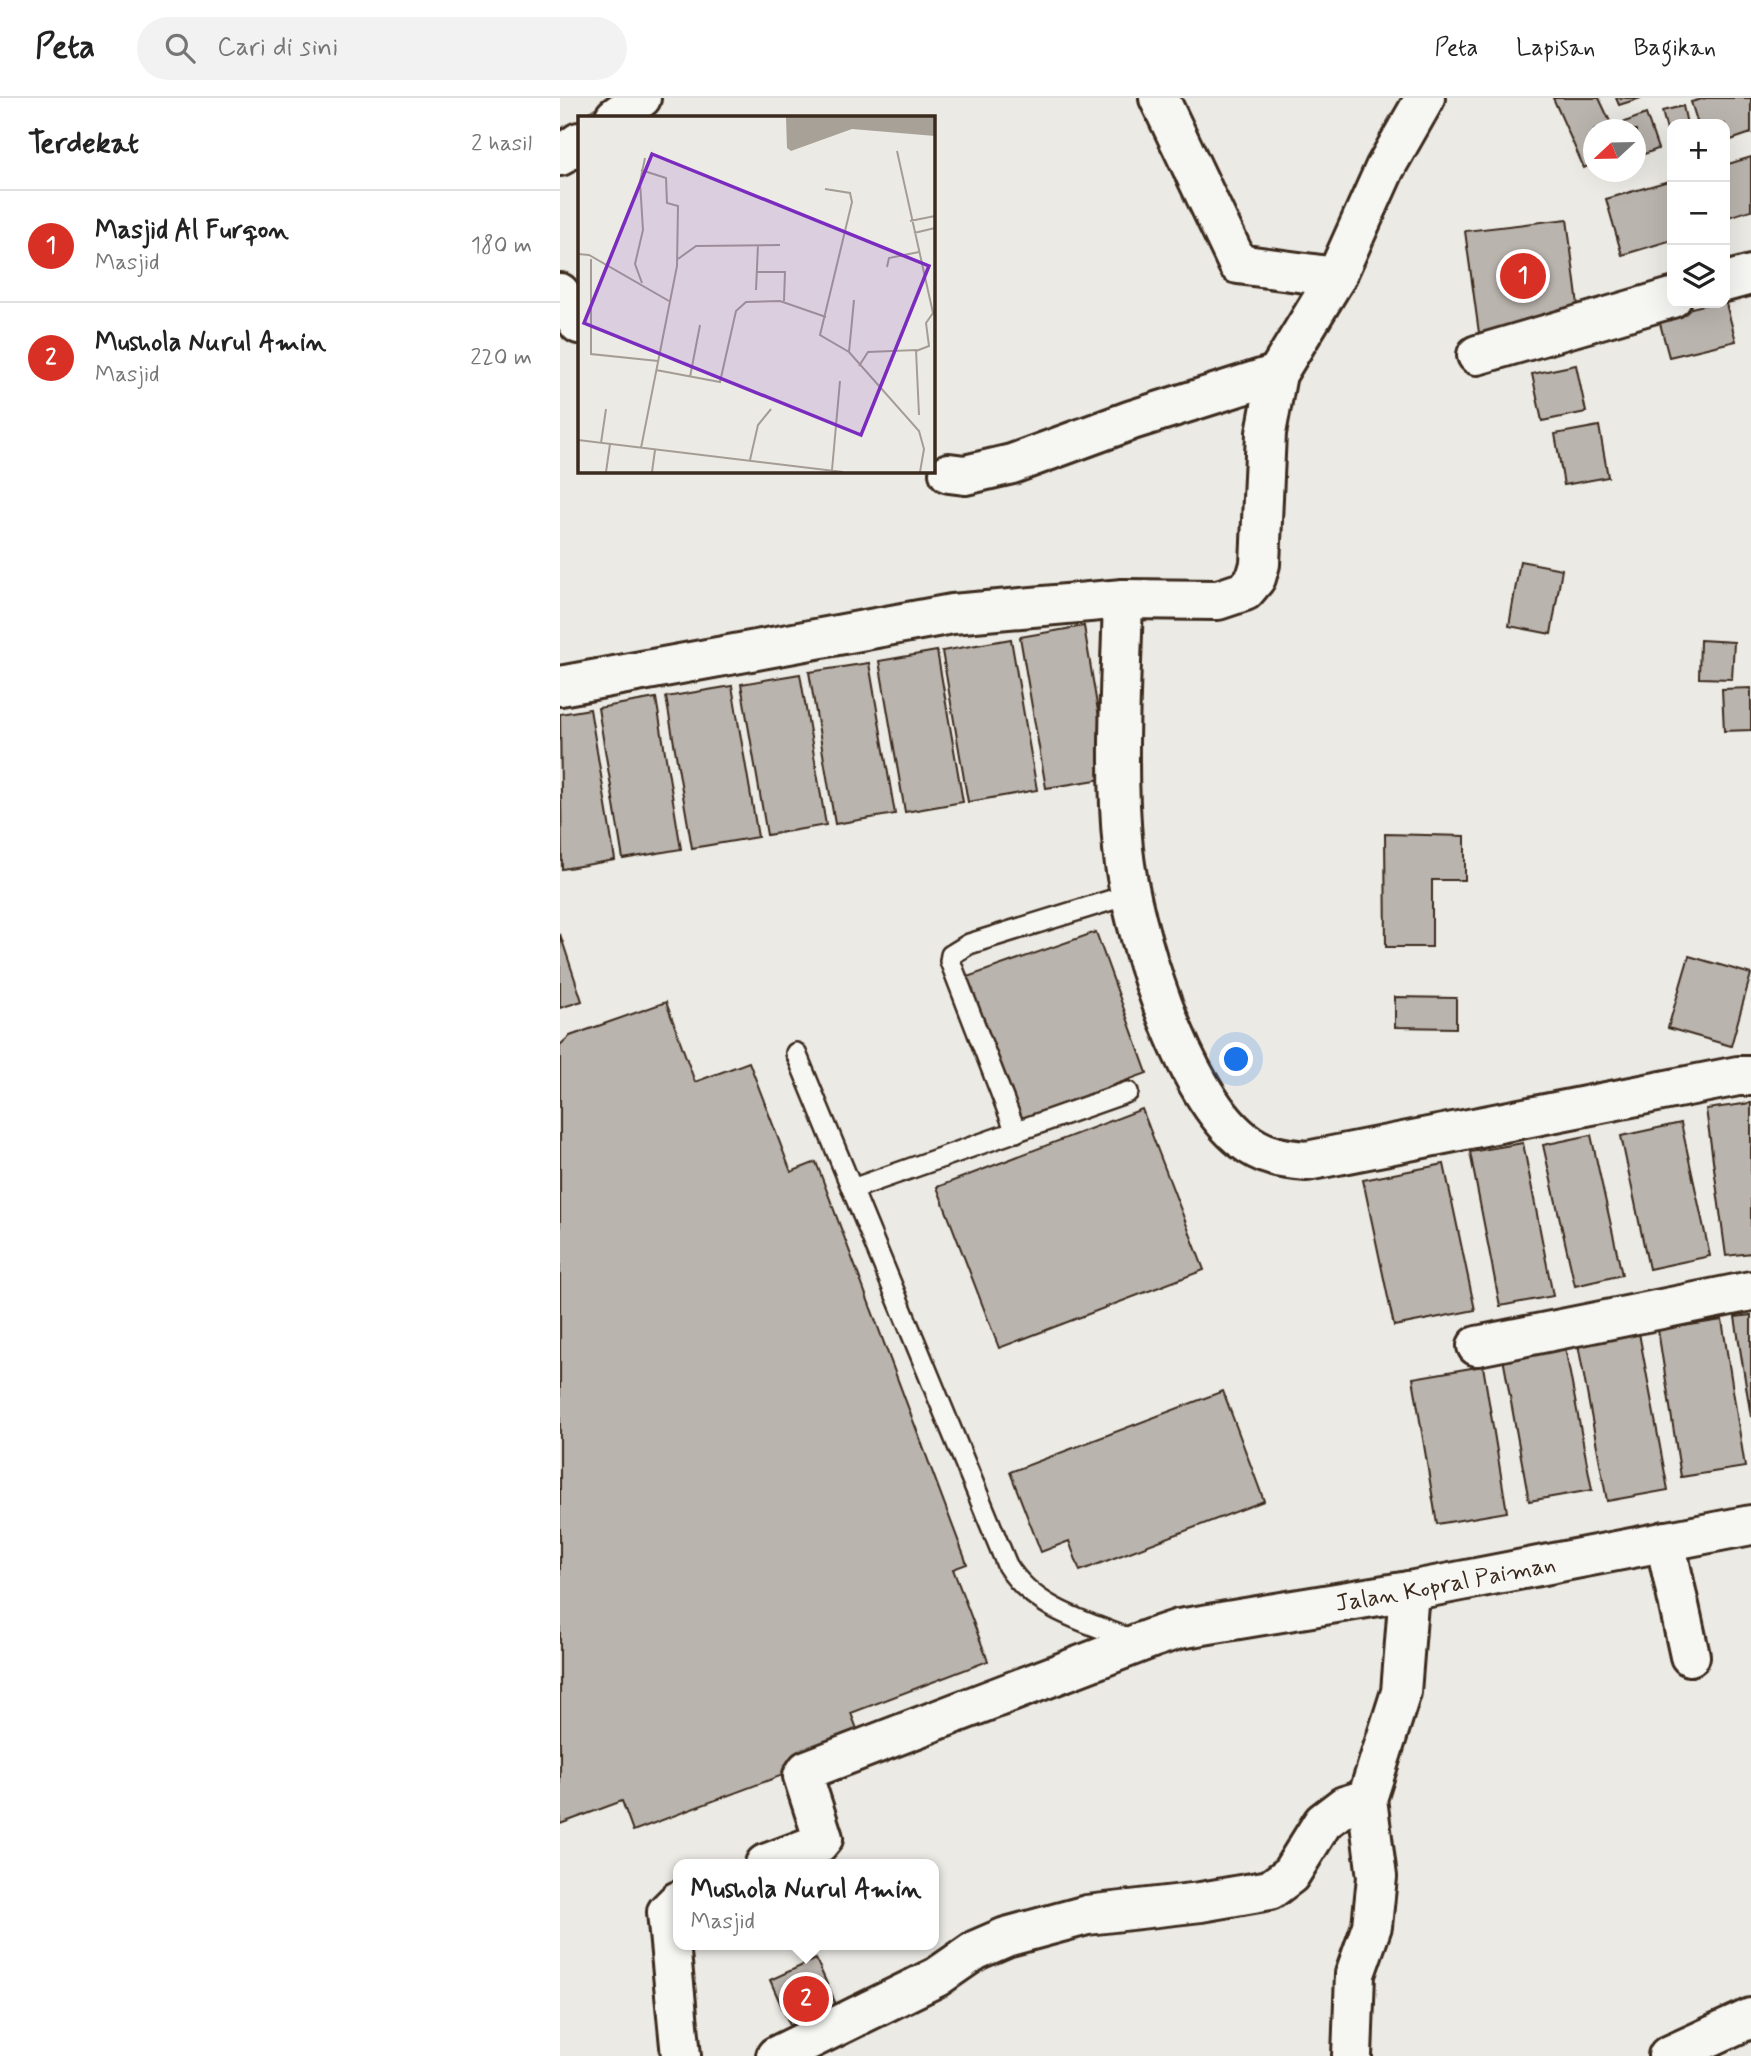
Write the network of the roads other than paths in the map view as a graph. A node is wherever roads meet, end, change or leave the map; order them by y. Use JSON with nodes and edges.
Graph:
{"nodes":[{"id":1,"x":642,"y":98,"type":"edge"},
{"id":2,"x":1159,"y":98,"type":"edge"},
{"id":3,"x":1425,"y":98,"type":"edge"},
{"id":4,"x":616,"y":116,"type":"edge"},
{"id":5,"x":578,"y":143,"type":"edge"},
{"id":6,"x":560,"y":156,"type":"edge"},
{"id":7,"x":1751,"y":275,"type":"edge"},
{"id":8,"x":1336,"y":277,"type":"junction"},
{"id":9,"x":1730,"y":281,"type":"edge"},
{"id":10,"x":560,"y":293,"type":"edge"},
{"id":11,"x":1667,"y":299,"type":"edge"},
{"id":12,"x":578,"y":322,"type":"edge"},
{"id":13,"x":1477,"y":355,"type":"dead end"},
{"id":14,"x":1277,"y":374,"type":"junction"},
{"id":15,"x":949,"y":472,"type":"dead end"},
{"id":16,"x":1123,"y":599,"type":"junction"},
{"id":17,"x":560,"y":686,"type":"edge"},
{"id":18,"x":1131,"y":894,"type":"junction"},
{"id":19,"x":796,"y":1053,"type":"dead end"},
{"id":20,"x":1751,"y":1076,"type":"edge"},
{"id":21,"x":1128,"y":1092,"type":"dead end"},
{"id":22,"x":1016,"y":1132,"type":"junction"},
{"id":23,"x":852,"y":1189,"type":"junction"},
{"id":24,"x":1751,"y":1291,"type":"edge"},
{"id":25,"x":1477,"y":1346,"type":"dead end"},
{"id":26,"x":1751,"y":1525,"type":"edge"},
{"id":27,"x":1665,"y":1541,"type":"junction"},
{"id":28,"x":1409,"y":1591,"type":"junction"},
{"id":29,"x":1139,"y":1642,"type":"junction"},
{"id":30,"x":1690,"y":1656,"type":"dead end"},
{"id":31,"x":1367,"y":1799,"type":"junction"},
{"id":32,"x":778,"y":1859,"type":"edge"},
{"id":33,"x":673,"y":1906,"type":"edge"},
{"id":34,"x":1751,"y":2018,"type":"edge"},
{"id":35,"x":681,"y":2056,"type":"edge"},
{"id":36,"x":776,"y":2056,"type":"edge"},
{"id":37,"x":1352,"y":2056,"type":"edge"},
{"id":38,"x":1668,"y":2056,"type":"edge"}],
"edges":[{"from":1,"to":4,"type":"street"},
{"from":2,"to":8,"type":"street"},
{"from":3,"to":8,"type":"street"},
{"from":5,"to":6,"type":"street"},
{"from":7,"to":9,"type":"street"},
{"from":8,"to":14,"type":"street"},
{"from":10,"to":12,"type":"street"},
{"from":11,"to":13,"type":"street"},
{"from":14,"to":15,"type":"street"},
{"from":14,"to":16,"type":"street"},
{"from":16,"to":17,"type":"street"},
{"from":16,"to":18,"type":"street"},
{"from":18,"to":20,"type":"street"},
{"from":18,"to":22,"type":"lane"},
{"from":19,"to":23,"type":"lane"},
{"from":21,"to":22,"type":"lane"},
{"from":22,"to":23,"type":"lane"},
{"from":23,"to":29,"type":"lane"},
{"from":24,"to":25,"type":"street"},
{"from":26,"to":27,"type":"street","name":"Jalan Kopral Paiman"},
{"from":27,"to":28,"type":"street","name":"Jalan Kopral Paiman"},
{"from":27,"to":30,"type":"street"},
{"from":28,"to":29,"type":"street","name":"Jalan Kopral Paiman"},
{"from":28,"to":31,"type":"street"},
{"from":29,"to":32,"type":"street","name":"Jalan Kopral Paiman"},
{"from":31,"to":36,"type":"street"},
{"from":31,"to":37,"type":"street"},
{"from":33,"to":35,"type":"street"},
{"from":34,"to":38,"type":"street"}]}
